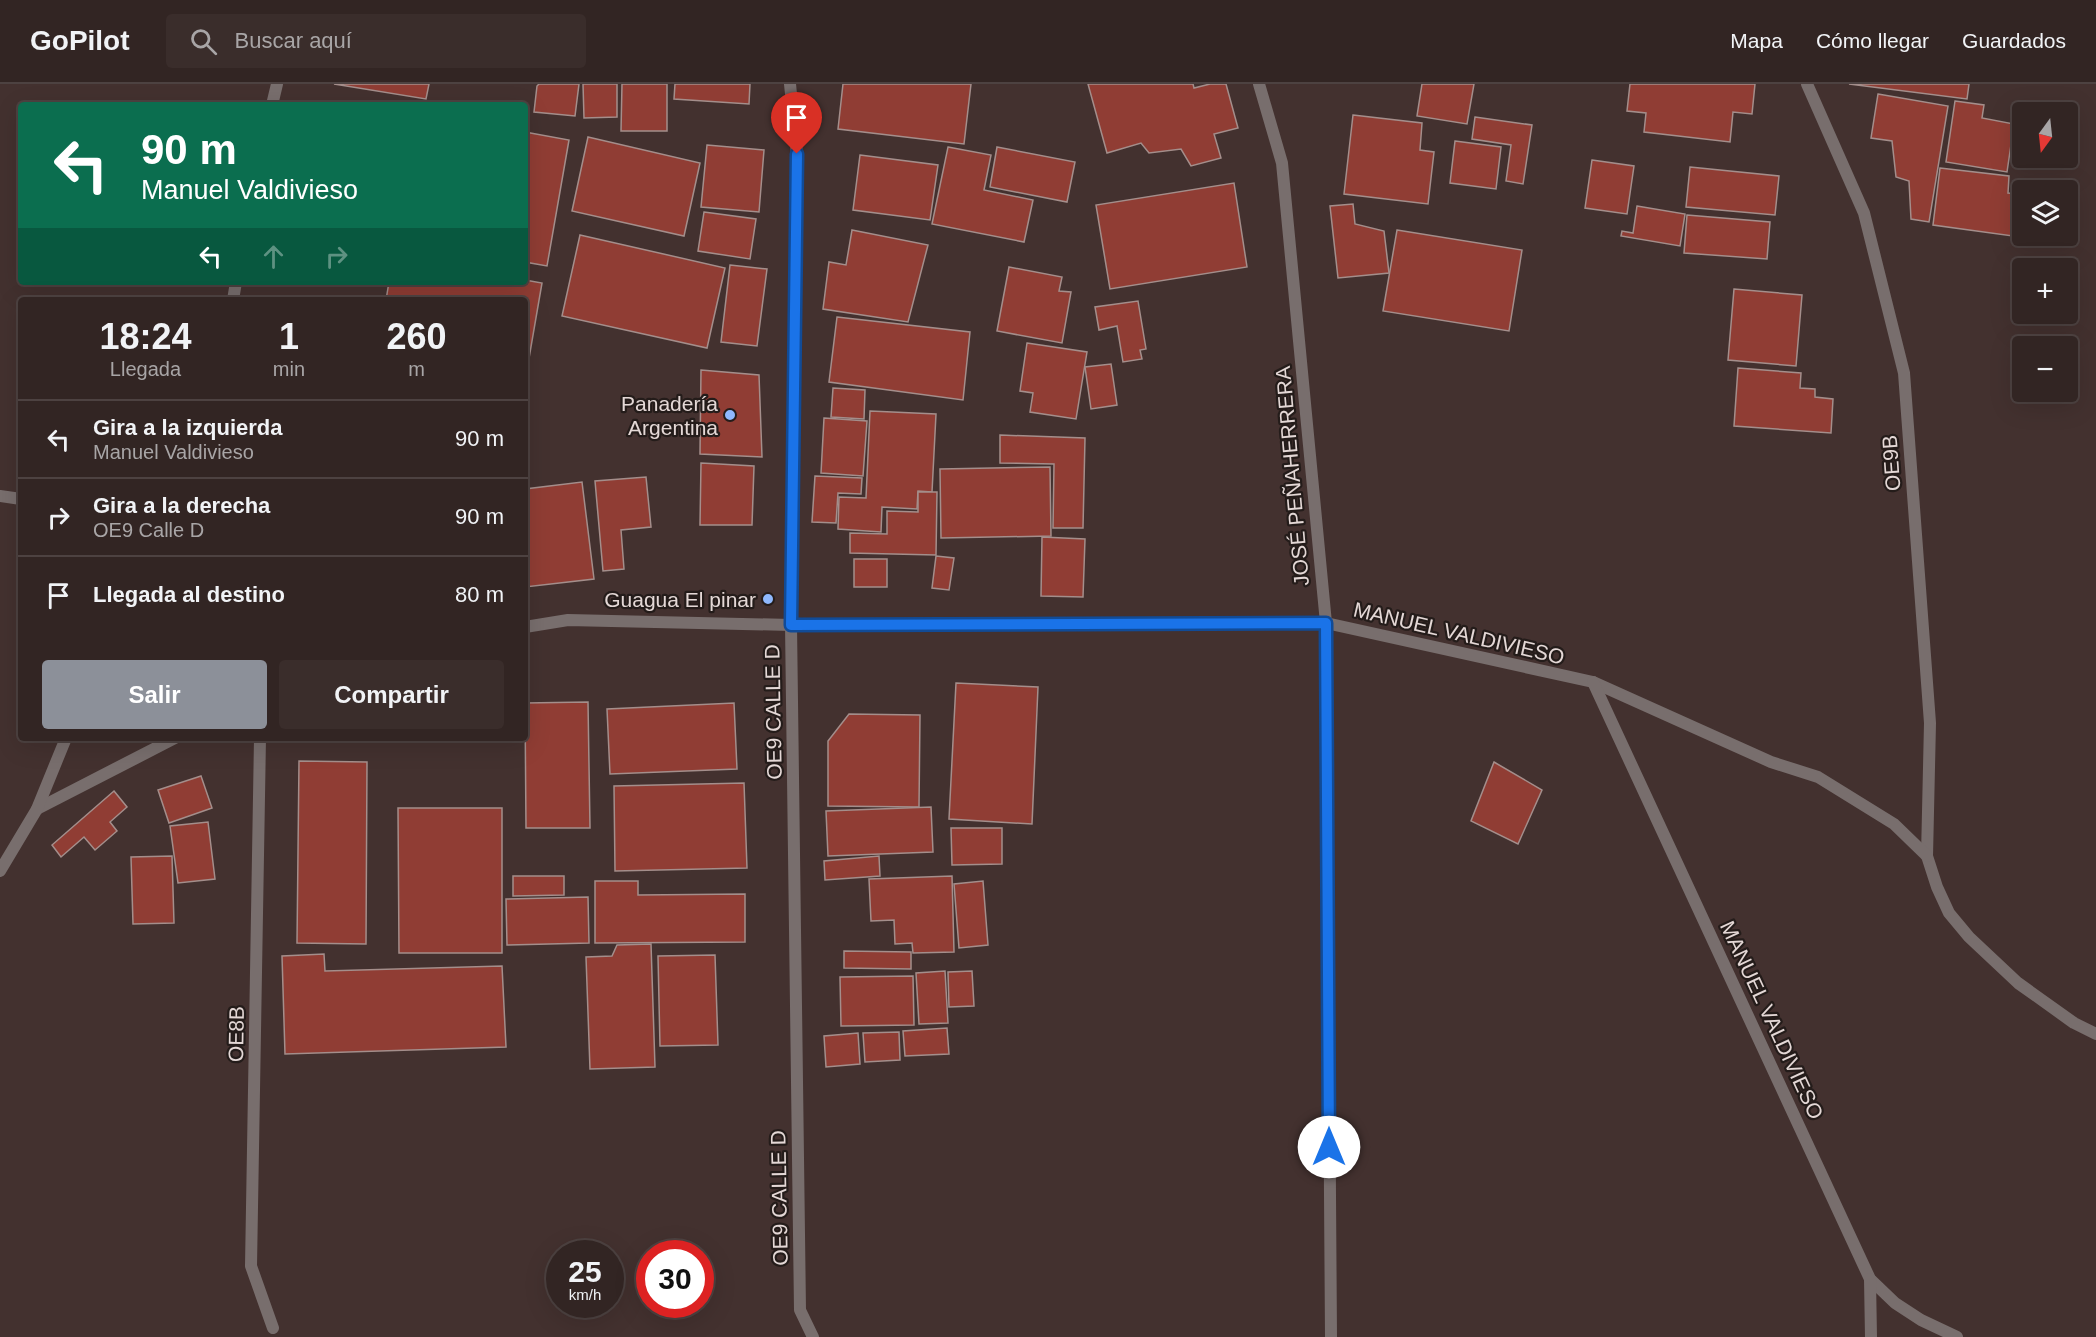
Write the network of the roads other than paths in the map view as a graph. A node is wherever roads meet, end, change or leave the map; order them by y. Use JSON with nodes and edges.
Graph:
{"nodes":[{"id":1,"x":277,"y":84,"type":"edge"},
{"id":2,"x":790,"y":84,"type":"edge"},
{"id":3,"x":1259,"y":84,"type":"edge"},
{"id":4,"x":1807,"y":84,"type":"edge"},
{"id":5,"x":273,"y":102,"type":"edge"},
{"id":6,"x":0,"y":496,"type":"edge"},
{"id":7,"x":18,"y":499,"type":"edge"},
{"id":8,"x":1326,"y":623,"type":"junction"},
{"id":9,"x":791,"y":625,"type":"junction"},
{"id":10,"x":528,"y":627,"type":"edge"},
{"id":11,"x":1593,"y":682,"type":"junction"},
{"id":12,"x":65,"y":741,"type":"edge"},
{"id":13,"x":169,"y":741,"type":"edge"},
{"id":14,"x":260,"y":741,"type":"edge"},
{"id":15,"x":38,"y":809,"type":"junction"},
{"id":16,"x":1927,"y":856,"type":"junction"},
{"id":17,"x":0,"y":872,"type":"edge"},
{"id":18,"x":2096,"y":1034,"type":"edge"},
{"id":19,"x":1870,"y":1279,"type":"junction"},
{"id":20,"x":273,"y":1328,"type":"dead end"},
{"id":21,"x":813,"y":1337,"type":"edge"},
{"id":22,"x":1331,"y":1337,"type":"edge"},
{"id":23,"x":1871,"y":1337,"type":"edge"},
{"id":24,"x":1957,"y":1337,"type":"edge"}],
"edges":[{"from":1,"to":5,"type":"street"},
{"from":2,"to":9,"type":"street","name":"OE9 CALLE D"},
{"from":3,"to":8,"type":"street","name":"JOSÉ PEÑAHERRERA"},
{"from":4,"to":16,"type":"street","name":"OE9B"},
{"from":6,"to":7,"type":"street"},
{"from":8,"to":9,"type":"street","name":"MANUEL VALDIVIESO"},
{"from":8,"to":11,"type":"street","name":"MANUEL VALDIVIESO"},
{"from":8,"to":22,"type":"street","name":"JOSÉ PEÑAHERRERA"},
{"from":9,"to":10,"type":"street","name":"MANUEL VALDIVIESO"},
{"from":9,"to":21,"type":"street","name":"OE9 CALLE D"},
{"from":11,"to":16,"type":"street","name":"MANUEL VALDIVIESO"},
{"from":11,"to":19,"type":"street","name":"MANUEL VALDIVIESO"},
{"from":12,"to":15,"type":"street"},
{"from":13,"to":15,"type":"street"},
{"from":14,"to":20,"type":"street","name":"OE8B"},
{"from":15,"to":17,"type":"street"},
{"from":16,"to":18,"type":"street"},
{"from":19,"to":23,"type":"street"},
{"from":19,"to":24,"type":"street","name":"MANUEL VALDIVIESO"}]}
